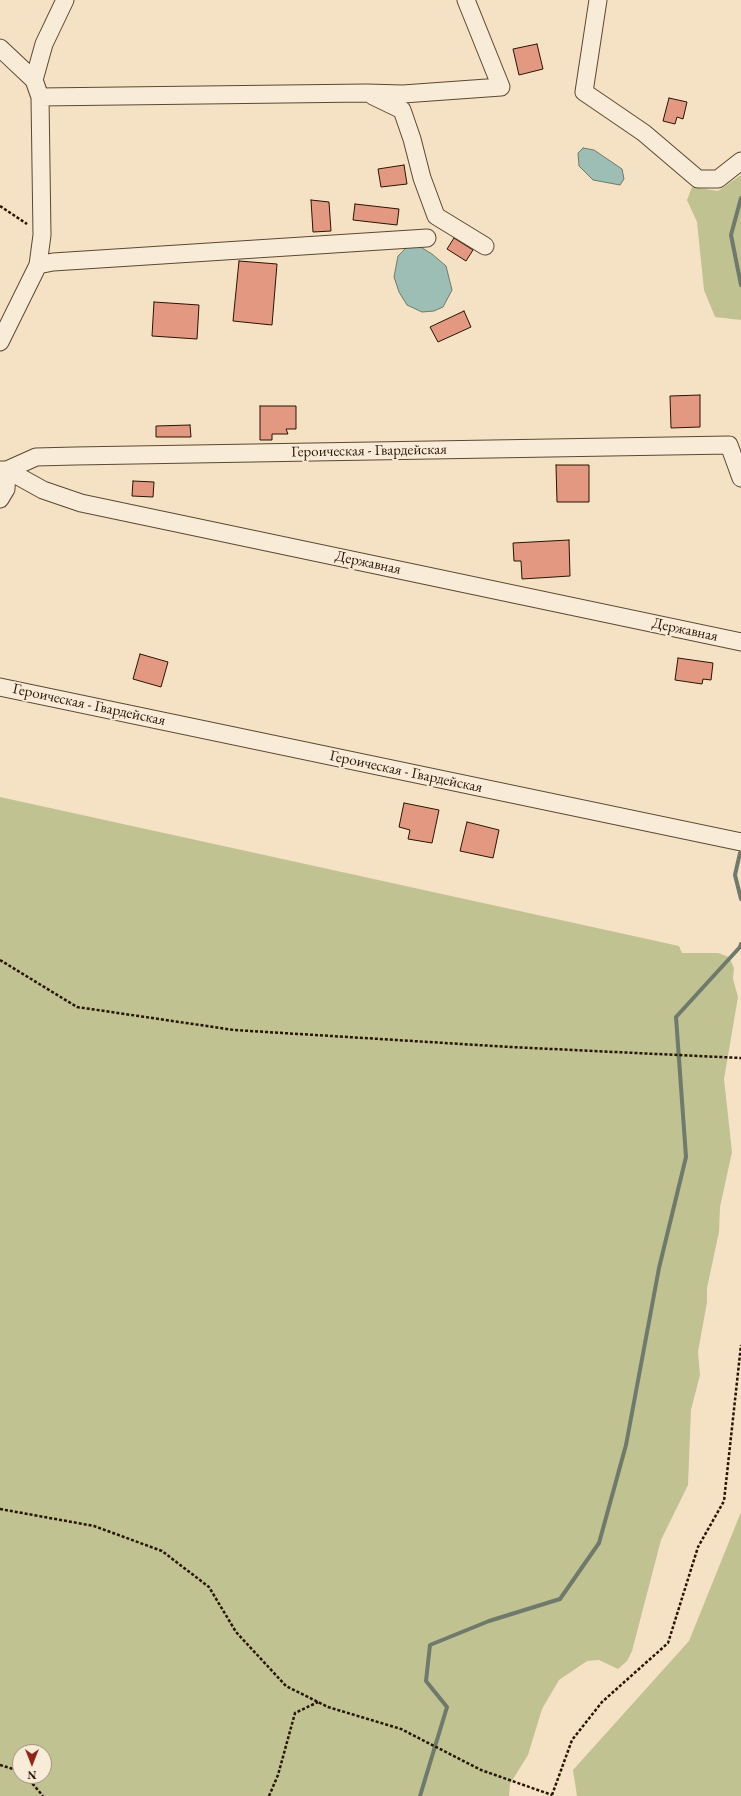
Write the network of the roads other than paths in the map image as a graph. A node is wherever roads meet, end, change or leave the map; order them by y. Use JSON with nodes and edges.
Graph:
{"nodes":[{"id":1,"x":65,"y":0,"type":"edge"},
{"id":2,"x":466,"y":0,"type":"edge"},
{"id":3,"x":598,"y":0,"type":"edge"},
{"id":4,"x":0,"y":48,"type":"edge"},
{"id":5,"x":34,"y":80,"type":"junction"},
{"id":6,"x":366,"y":93,"type":"junction"},
{"id":7,"x":40,"y":97,"type":"junction"},
{"id":8,"x":741,"y":161,"type":"edge"},
{"id":9,"x":428,"y":238,"type":"dead end"},
{"id":10,"x":485,"y":246,"type":"dead end"},
{"id":11,"x":38,"y":265,"type":"junction"},
{"id":12,"x":0,"y":342,"type":"edge"},
{"id":13,"x":4,"y":470,"type":"edge"},
{"id":14,"x":741,"y":478,"type":"edge"},
{"id":15,"x":0,"y":499,"type":"edge"},
{"id":16,"x":741,"y":642,"type":"edge"},
{"id":17,"x":0,"y":687,"type":"edge"},
{"id":18,"x":741,"y":842,"type":"edge"}],
"edges":[{"from":1,"to":5,"type":"street"},
{"from":2,"to":6,"type":"street"},
{"from":3,"to":8,"type":"street"},
{"from":4,"to":5,"type":"street"},
{"from":5,"to":7,"type":"street"},
{"from":6,"to":7,"type":"street"},
{"from":6,"to":10,"type":"street"},
{"from":7,"to":11,"type":"street"},
{"from":9,"to":11,"type":"street"},
{"from":11,"to":12,"type":"street"},
{"from":13,"to":14,"type":"street","name":"Героическая - Гвардейская"},
{"from":13,"to":15,"type":"street"},
{"from":13,"to":16,"type":"street","name":"Державная"},
{"from":17,"to":18,"type":"street","name":"Героическая - Гвардейская"}]}
